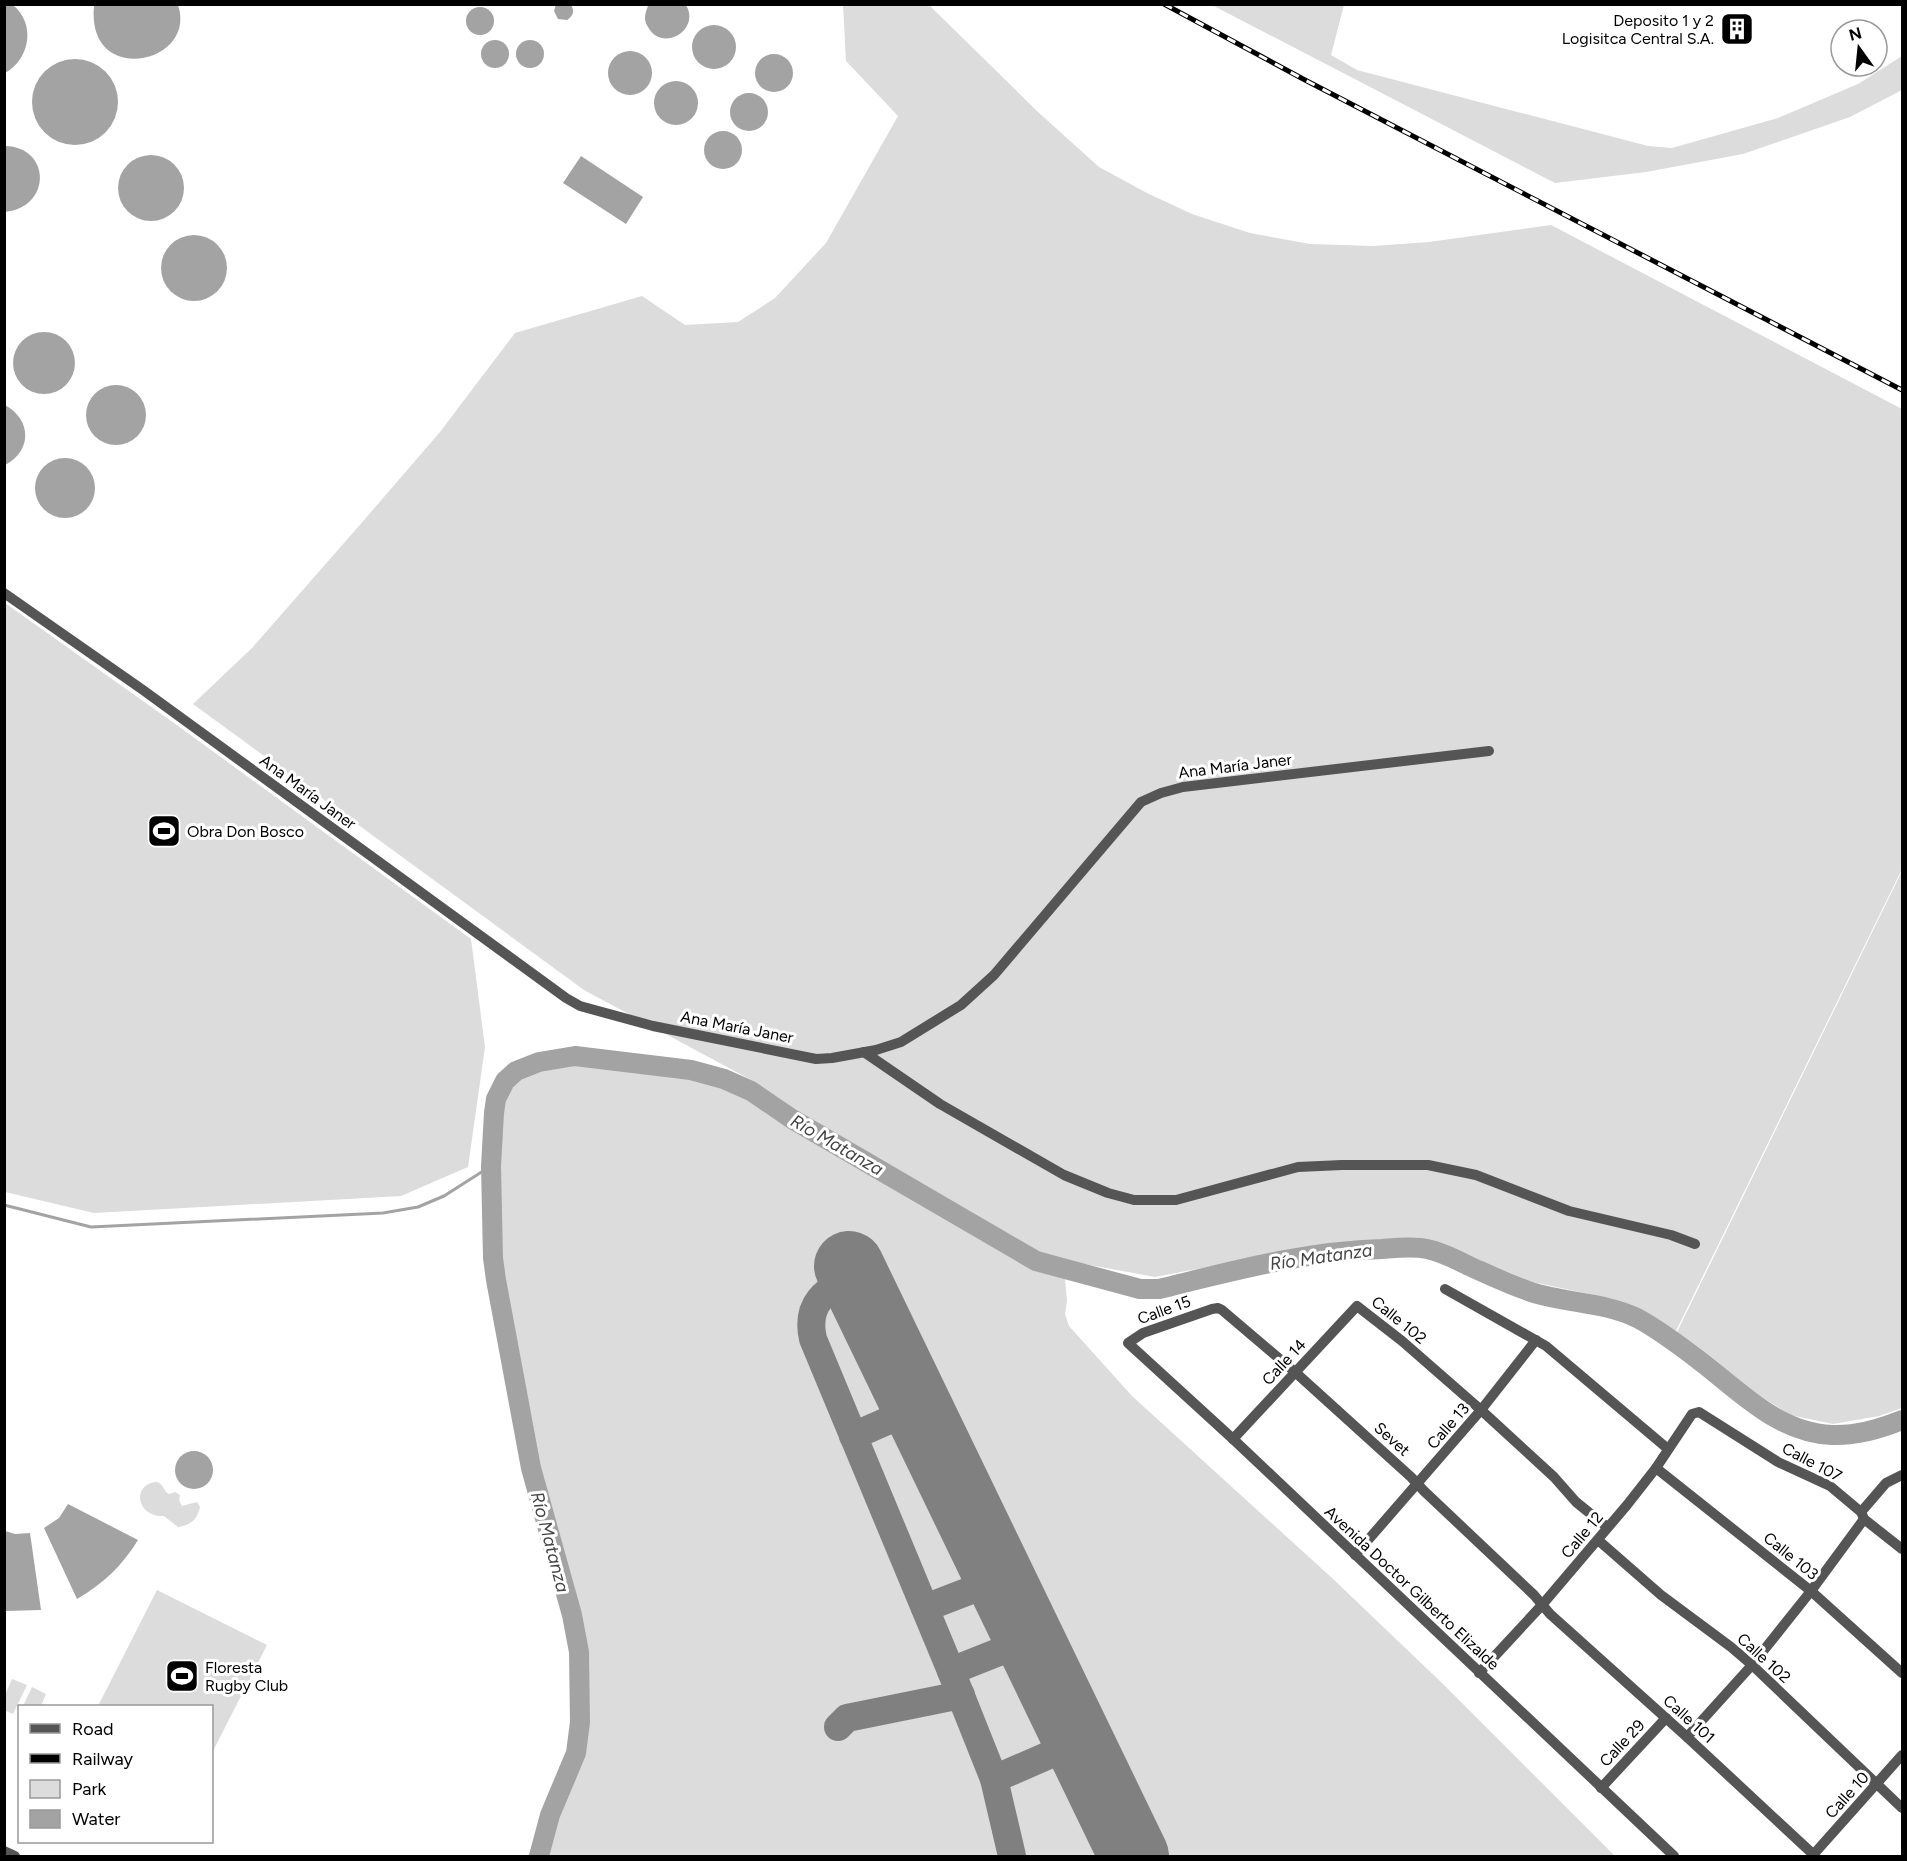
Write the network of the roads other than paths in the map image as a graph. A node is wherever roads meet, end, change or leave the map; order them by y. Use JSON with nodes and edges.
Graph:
{"nodes":[{"id":1,"x":4,"y":593,"type":"edge"},
{"id":2,"x":1489,"y":751,"type":"dead end"},
{"id":3,"x":864,"y":1052,"type":"junction"},
{"id":4,"x":1695,"y":1244,"type":"dead end"},
{"id":5,"x":1445,"y":1289,"type":"dead end"},
{"id":6,"x":1357,"y":1306,"type":"joint"},
{"id":7,"x":1212,"y":1309,"type":"joint"},
{"id":8,"x":1536,"y":1340,"type":"junction"},
{"id":9,"x":1128,"y":1343,"type":"joint"},
{"id":10,"x":1295,"y":1372,"type":"junction"},
{"id":11,"x":1481,"y":1410,"type":"junction"},
{"id":12,"x":1699,"y":1412,"type":"joint"},
{"id":13,"x":1233,"y":1439,"type":"junction"},
{"id":14,"x":1668,"y":1449,"type":"junction"},
{"id":15,"x":1656,"y":1468,"type":"junction"},
{"id":16,"x":1902,"y":1475,"type":"edge"},
{"id":17,"x":1418,"y":1484,"type":"junction"},
{"id":18,"x":1863,"y":1516,"type":"junction"},
{"id":19,"x":1608,"y":1527,"type":"junction"},
{"id":20,"x":1598,"y":1540,"type":"junction"},
{"id":21,"x":1902,"y":1549,"type":"edge"},
{"id":22,"x":1355,"y":1555,"type":"junction"},
{"id":23,"x":1811,"y":1591,"type":"junction"},
{"id":24,"x":1542,"y":1605,"type":"junction"},
{"id":25,"x":1752,"y":1665,"type":"junction"},
{"id":26,"x":1479,"y":1673,"type":"junction"},
{"id":27,"x":1902,"y":1673,"type":"edge"},
{"id":28,"x":1666,"y":1718,"type":"junction"},
{"id":29,"x":1687,"y":1737,"type":"junction"},
{"id":30,"x":1902,"y":1755,"type":"edge"},
{"id":31,"x":1877,"y":1784,"type":"junction"},
{"id":32,"x":1601,"y":1788,"type":"junction"},
{"id":33,"x":1902,"y":1808,"type":"edge"},
{"id":34,"x":4,"y":1851,"type":"edge"},
{"id":35,"x":1814,"y":1856,"type":"edge"},
{"id":36,"x":15,"y":1857,"type":"edge"},
{"id":37,"x":1674,"y":1857,"type":"edge"}],
"edges":[{"from":1,"to":3,"type":"street","name":"Ana María Janer"},
{"from":2,"to":3,"type":"street","name":"Ana María Janer"},
{"from":3,"to":4,"type":"street"},
{"from":5,"to":8,"type":"street"},
{"from":6,"to":10,"type":"street","name":"Calle 14"},
{"from":6,"to":11,"type":"street","name":"Calle 102"},
{"from":7,"to":9,"type":"street","name":"Calle 15"},
{"from":7,"to":10,"type":"street","name":"Sevet"},
{"from":8,"to":11,"type":"street","name":"Calle 13"},
{"from":8,"to":14,"type":"street"},
{"from":9,"to":13,"type":"street","name":"Avenida Doctor Gilberto Elizalde"},
{"from":10,"to":13,"type":"street","name":"Calle 14"},
{"from":10,"to":17,"type":"street","name":"Sevet"},
{"from":11,"to":17,"type":"street","name":"Calle 13"},
{"from":11,"to":19,"type":"street","name":"Calle 102"},
{"from":12,"to":14,"type":"street","name":"Calle 12"},
{"from":12,"to":18,"type":"street","name":"Calle 107"},
{"from":13,"to":22,"type":"street","name":"Avenida Doctor Gilberto Elizalde"},
{"from":14,"to":15,"type":"street","name":"Calle 12"},
{"from":15,"to":19,"type":"street","name":"Calle 12"},
{"from":15,"to":23,"type":"street","name":"Calle 103"},
{"from":16,"to":18,"type":"street"},
{"from":17,"to":22,"type":"street","name":"Calle 13"},
{"from":17,"to":24,"type":"street","name":"Sevet"},
{"from":18,"to":21,"type":"street","name":"Calle 107"},
{"from":18,"to":23,"type":"street"},
{"from":19,"to":20,"type":"street","name":"Calle 12"},
{"from":20,"to":24,"type":"street","name":"Calle 12"},
{"from":20,"to":25,"type":"street","name":"Calle 102"},
{"from":22,"to":26,"type":"street","name":"Avenida Doctor Gilberto Elizalde"},
{"from":23,"to":25,"type":"street"},
{"from":23,"to":27,"type":"street","name":"Calle 103"},
{"from":24,"to":26,"type":"street","name":"Calle 12"},
{"from":24,"to":28,"type":"street","name":"Calle 101"},
{"from":25,"to":29,"type":"street"},
{"from":25,"to":31,"type":"street","name":"Calle 102"},
{"from":26,"to":32,"type":"street","name":"Avenida Doctor Gilberto Elizalde"},
{"from":28,"to":29,"type":"street","name":"Calle 101"},
{"from":28,"to":32,"type":"street","name":"Calle 29"},
{"from":29,"to":35,"type":"street","name":"Calle 101"},
{"from":30,"to":31,"type":"street","name":"Calle 10"},
{"from":31,"to":33,"type":"street","name":"Calle 102"},
{"from":31,"to":35,"type":"street","name":"Calle 10"},
{"from":32,"to":37,"type":"street","name":"Avenida Doctor Gilberto Elizalde"},
{"from":34,"to":36,"type":"street"}]}
